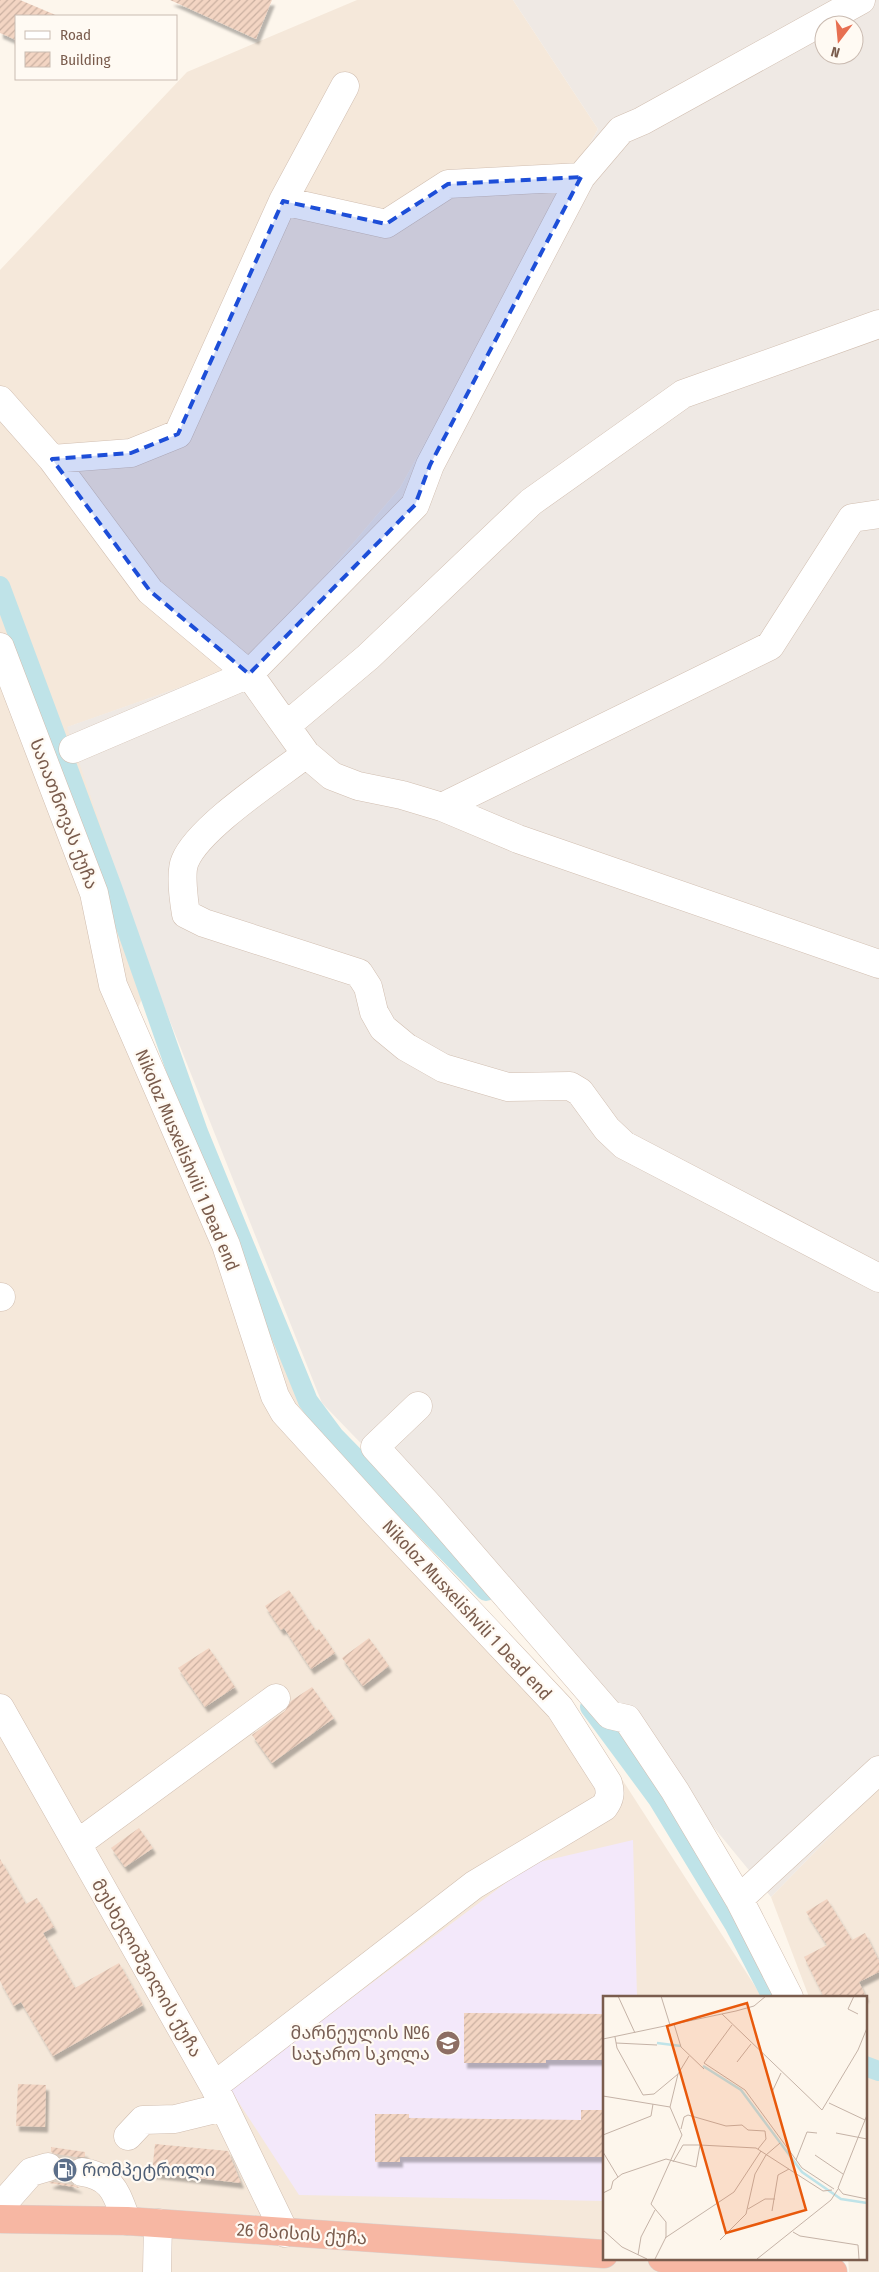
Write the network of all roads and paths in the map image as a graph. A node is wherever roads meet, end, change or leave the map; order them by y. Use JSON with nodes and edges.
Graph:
{"nodes":[{"id":1,"x":861,"y":0,"type":"edge"},
{"id":2,"x":345,"y":86,"type":"dead end"},
{"id":3,"x":581,"y":176,"type":"junction"},
{"id":4,"x":283,"y":201,"type":"junction"},
{"id":5,"x":879,"y":324,"type":"edge"},
{"id":6,"x":0,"y":400,"type":"edge"},
{"id":7,"x":52,"y":459,"type":"junction"},
{"id":8,"x":879,"y":514,"type":"edge"},
{"id":9,"x":0,"y":646,"type":"edge"},
{"id":10,"x":249,"y":674,"type":"junction"},
{"id":11,"x":286,"y":726,"type":"junction"},
{"id":12,"x":73,"y":749,"type":"dead end"},
{"id":13,"x":306,"y":754,"type":"junction"},
{"id":14,"x":442,"y":807,"type":"junction"},
{"id":15,"x":879,"y":964,"type":"edge"},
{"id":16,"x":113,"y":985,"type":"joint"},
{"id":17,"x":879,"y":1278,"type":"edge"},
{"id":18,"x":418,"y":1406,"type":"dead end"},
{"id":19,"x":276,"y":1698,"type":"dead end"},
{"id":20,"x":0,"y":1708,"type":"edge"},
{"id":21,"x":879,"y":1770,"type":"edge"},
{"id":22,"x":77,"y":1844,"type":"junction"},
{"id":23,"x":739,"y":1900,"type":"junction"},
{"id":24,"x":788,"y":1996,"type":"edge"},
{"id":25,"x":219,"y":2096,"type":"junction"},
{"id":26,"x":128,"y":2136,"type":"dead end"},
{"id":27,"x":48,"y":2167,"type":"tunnel mouth"},
{"id":28,"x":82,"y":2172,"type":"tunnel mouth"},
{"id":29,"x":0,"y":2207,"type":"edge"},
{"id":30,"x":0,"y":2218,"type":"edge"},
{"id":31,"x":127,"y":2221,"type":"junction"},
{"id":32,"x":158,"y":2223,"type":"junction"},
{"id":33,"x":284,"y":2233,"type":"junction"},
{"id":34,"x":603,"y":2254,"type":"edge"},
{"id":35,"x":697,"y":2260,"type":"edge"},
{"id":36,"x":800,"y":2264,"type":"edge"},
{"id":37,"x":157,"y":2272,"type":"edge"},
{"id":38,"x":833,"y":2272,"type":"edge"}],
"edges":[{"from":1,"to":3,"type":"street"},
{"from":2,"to":4,"type":"street"},
{"from":3,"to":4,"type":"street"},
{"from":3,"to":10,"type":"street"},
{"from":4,"to":7,"type":"street"},
{"from":5,"to":11,"type":"street"},
{"from":6,"to":7,"type":"street"},
{"from":7,"to":10,"type":"street"},
{"from":8,"to":14,"type":"street"},
{"from":9,"to":16,"type":"street","name":"საიათნოვას ქუჩა"},
{"from":10,"to":11,"type":"street"},
{"from":10,"to":12,"type":"street"},
{"from":11,"to":13,"type":"street"},
{"from":13,"to":14,"type":"street"},
{"from":13,"to":17,"type":"street"},
{"from":14,"to":15,"type":"street"},
{"from":16,"to":25,"type":"street","name":"Nikoloz Musxelishvili 1 Dead end"},
{"from":18,"to":23,"type":"street"},
{"from":19,"to":22,"type":"street"},
{"from":20,"to":22,"type":"street","name":"მუსხელიშვილის ქუჩა"},
{"from":21,"to":23,"type":"street"},
{"from":22,"to":25,"type":"street","name":"მუსხელიშვილის ქუჩა"},
{"from":23,"to":24,"type":"street"},
{"from":25,"to":26,"type":"street"},
{"from":25,"to":33,"type":"street","name":"მუსხელიშვილის ქუჩა"},
{"from":27,"to":29,"type":"street"},
{"from":28,"to":31,"type":"street"},
{"from":30,"to":31,"type":"highway","name":"26 მაისის ქუჩა"},
{"from":31,"to":32,"type":"highway","name":"26 მაისის ქუჩა"},
{"from":32,"to":33,"type":"highway","name":"26 მაისის ქუჩა"},
{"from":32,"to":37,"type":"street"},
{"from":33,"to":34,"type":"highway","name":"26 მაისის ქუჩა"},
{"from":35,"to":36,"type":"highway"},
{"from":36,"to":38,"type":"highway"}]}
